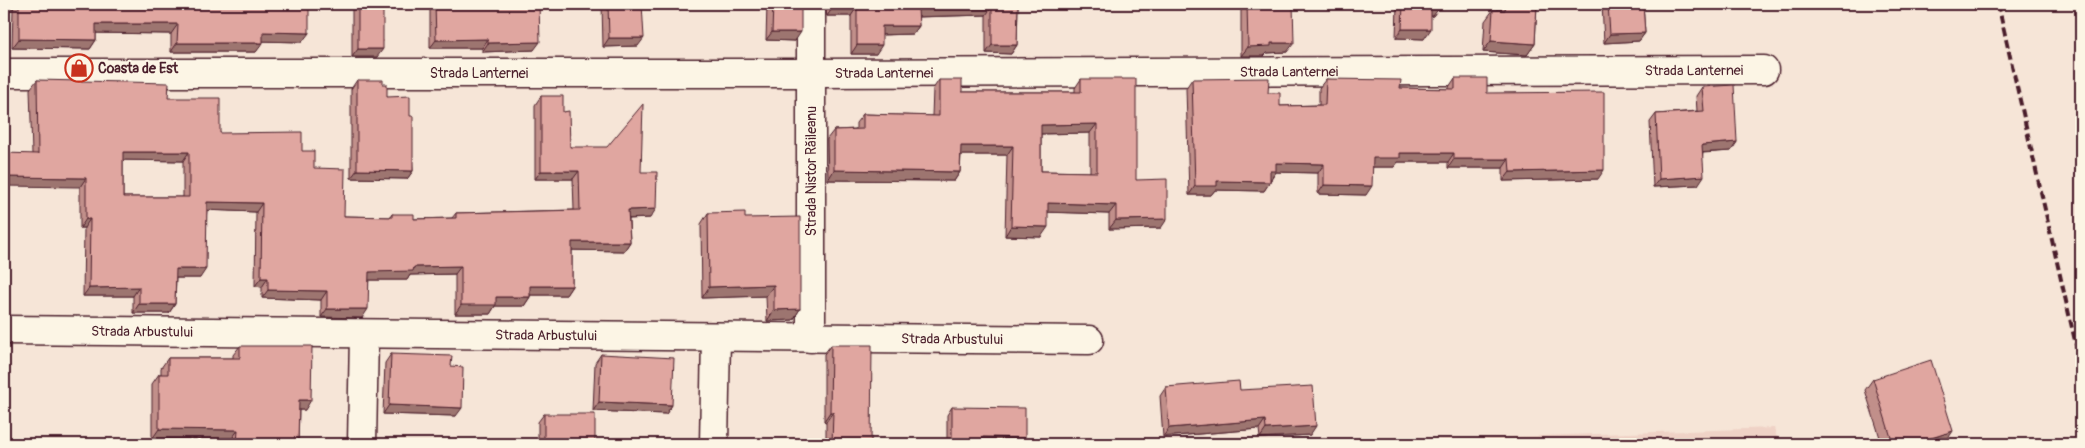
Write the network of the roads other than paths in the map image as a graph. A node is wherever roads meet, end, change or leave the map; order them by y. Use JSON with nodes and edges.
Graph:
{"nodes":[{"id":1,"x":811,"y":4,"type":"edge"},
{"id":2,"x":1764,"y":70,"type":"dead end"},
{"id":3,"x":4,"y":73,"type":"edge"},
{"id":4,"x":812,"y":73,"type":"junction"},
{"id":5,"x":4,"y":330,"type":"edge"},
{"id":6,"x":364,"y":334,"type":"junction"},
{"id":7,"x":716,"y":337,"type":"junction"},
{"id":8,"x":810,"y":338,"type":"junction"},
{"id":9,"x":1089,"y":340,"type":"dead end"},
{"id":10,"x":362,"y":444,"type":"edge"},
{"id":11,"x":714,"y":444,"type":"edge"}],
"edges":[{"from":1,"to":4,"type":"street","name":"Strada Nistor Răileanu"},
{"from":2,"to":4,"type":"street","name":"Strada Lanternei"},
{"from":3,"to":4,"type":"street","name":"Strada Lanternei"},
{"from":4,"to":8,"type":"street","name":"Strada Nistor Răileanu"},
{"from":5,"to":6,"type":"street","name":"Strada Arbustului"},
{"from":6,"to":7,"type":"street","name":"Strada Arbustului"},
{"from":6,"to":10,"type":"street"},
{"from":7,"to":8,"type":"street","name":"Strada Arbustului"},
{"from":7,"to":11,"type":"street"},
{"from":8,"to":9,"type":"street","name":"Strada Arbustului"}]}
